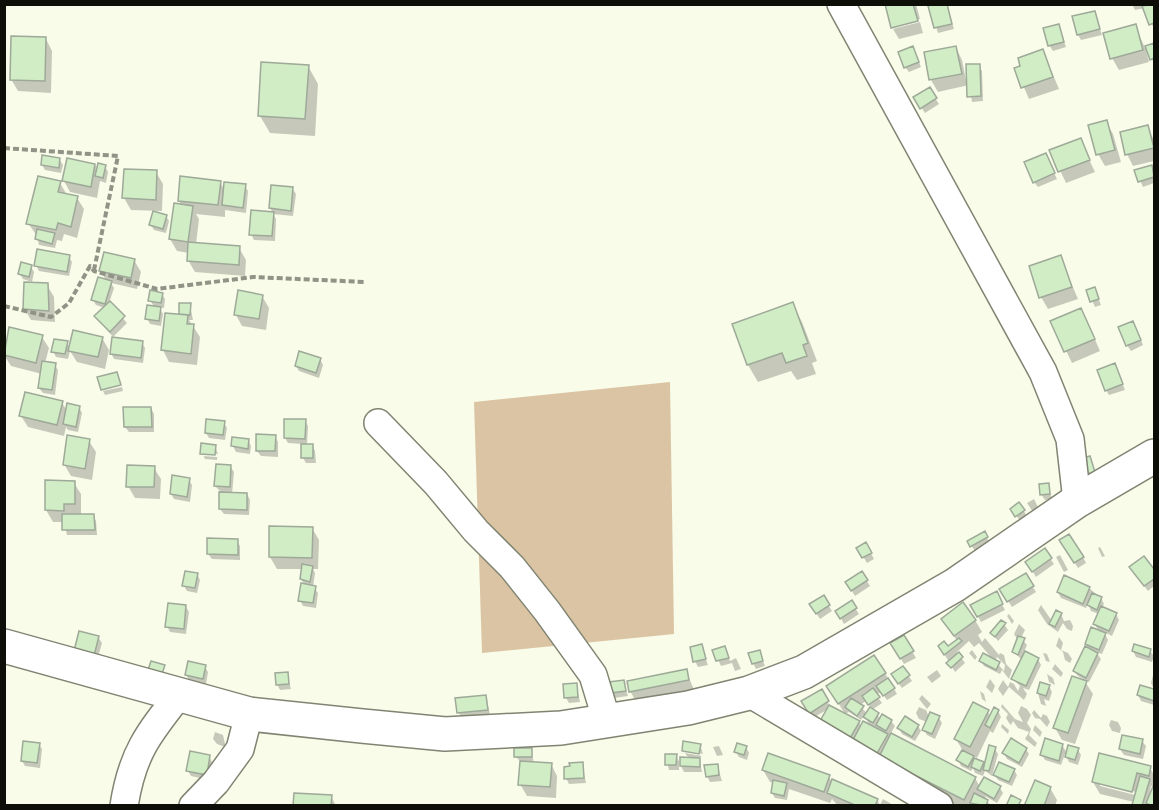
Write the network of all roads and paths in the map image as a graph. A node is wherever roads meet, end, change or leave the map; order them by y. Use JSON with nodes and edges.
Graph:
{"nodes":[{"id":1,"x":841,"y":4,"type":"edge"},
{"id":2,"x":4,"y":148,"type":"edge"},
{"id":3,"x":94,"y":271,"type":"junction"},
{"id":4,"x":365,"y":282,"type":"dead end"},
{"id":5,"x":4,"y":306,"type":"edge"},
{"id":6,"x":378,"y":423,"type":"dead end"},
{"id":7,"x":1155,"y":456,"type":"edge"},
{"id":8,"x":1077,"y":501,"type":"junction"},
{"id":9,"x":4,"y":646,"type":"edge"},
{"id":10,"x":749,"y":693,"type":"junction"},
{"id":11,"x":180,"y":694,"type":"junction"},
{"id":12,"x":249,"y":714,"type":"junction"},
{"id":13,"x":607,"y":721,"type":"junction"},
{"id":14,"x":911,"y":799,"type":"edge"},
{"id":15,"x":124,"y":806,"type":"edge"},
{"id":16,"x":194,"y":806,"type":"edge"},
{"id":17,"x":939,"y":806,"type":"edge"}],
"edges":[{"from":1,"to":8,"type":"street"},
{"from":2,"to":3,"type":"path"},
{"from":3,"to":4,"type":"path"},
{"from":3,"to":5,"type":"path"},
{"from":6,"to":13,"type":"street"},
{"from":7,"to":8,"type":"main road"},
{"from":8,"to":10,"type":"main road"},
{"from":9,"to":11,"type":"main road"},
{"from":10,"to":13,"type":"main road"},
{"from":10,"to":14,"type":"street"},
{"from":11,"to":12,"type":"main road"},
{"from":11,"to":15,"type":"street"},
{"from":12,"to":13,"type":"main road"},
{"from":12,"to":16,"type":"street"},
{"from":14,"to":17,"type":"street"}]}
